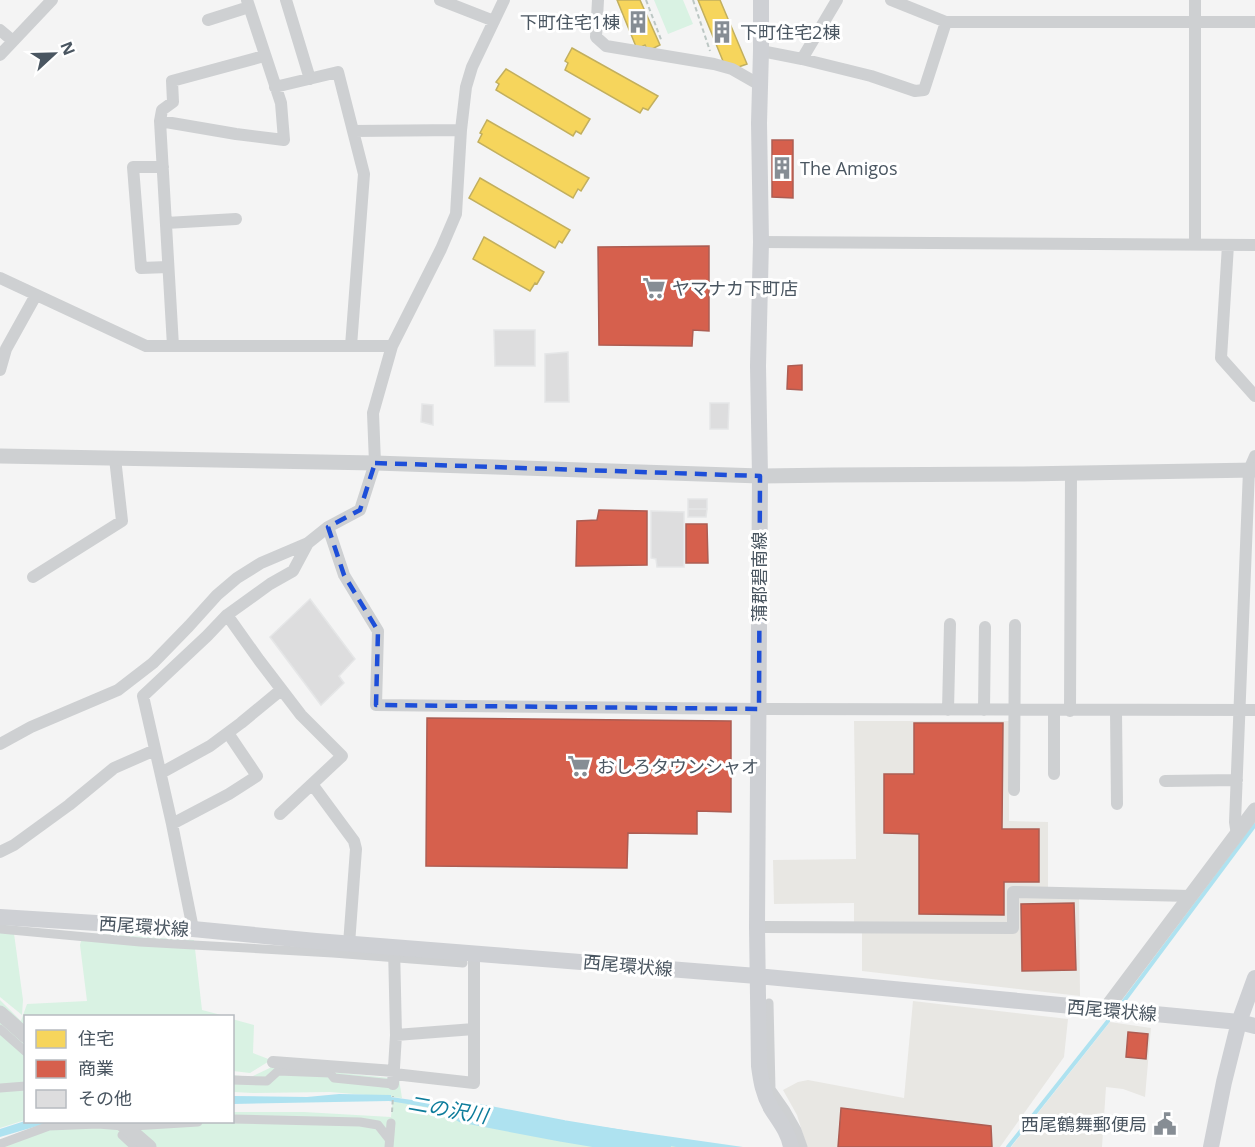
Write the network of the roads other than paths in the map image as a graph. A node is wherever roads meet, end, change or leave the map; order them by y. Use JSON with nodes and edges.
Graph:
{"nodes":[{"id":1,"x":52,"y":0,"type":"edge"},
{"id":2,"x":286,"y":0,"type":"edge"},
{"id":3,"x":440,"y":0,"type":"edge"},
{"id":4,"x":504,"y":0,"type":"edge"},
{"id":5,"x":598,"y":0,"type":"edge"},
{"id":6,"x":761,"y":0,"type":"edge"},
{"id":7,"x":837,"y":0,"type":"edge"},
{"id":8,"x":891,"y":0,"type":"edge"},
{"id":9,"x":1195,"y":0,"type":"edge"},
{"id":10,"x":249,"y":2,"type":"edge"},
{"id":11,"x":207,"y":20,"type":"dead end"},
{"id":12,"x":494,"y":21,"type":"junction"},
{"id":13,"x":1195,"y":21,"type":"junction"},
{"id":14,"x":946,"y":22,"type":"junction"},
{"id":15,"x":1255,"y":22,"type":"edge"},
{"id":16,"x":0,"y":30,"type":"edge"},
{"id":17,"x":13,"y":41,"type":"junction"},
{"id":18,"x":761,"y":51,"type":"junction"},
{"id":19,"x":0,"y":55,"type":"edge"},
{"id":20,"x":264,"y":56,"type":"junction"},
{"id":21,"x":802,"y":59,"type":"junction"},
{"id":22,"x":310,"y":78,"type":"junction"},
{"id":23,"x":760,"y":84,"type":"junction"},
{"id":24,"x":275,"y":87,"type":"junction"},
{"id":25,"x":160,"y":121,"type":"junction"},
{"id":26,"x":353,"y":130,"type":"junction"},
{"id":27,"x":461,"y":130,"type":"junction"},
{"id":28,"x":163,"y":167,"type":"junction"},
{"id":29,"x":236,"y":219,"type":"dead end"},
{"id":30,"x":166,"y":223,"type":"junction"},
{"id":31,"x":761,"y":242,"type":"junction"},
{"id":32,"x":1195,"y":244,"type":"junction"},
{"id":33,"x":1255,"y":244,"type":"edge"},
{"id":34,"x":1228,"y":245,"type":"junction"},
{"id":35,"x":168,"y":267,"type":"junction"},
{"id":36,"x":0,"y":278,"type":"edge"},
{"id":37,"x":36,"y":295,"type":"junction"},
{"id":38,"x":173,"y":346,"type":"junction"},
{"id":39,"x":351,"y":346,"type":"junction"},
{"id":40,"x":392,"y":346,"type":"junction"},
{"id":41,"x":0,"y":370,"type":"edge"},
{"id":42,"x":1255,"y":396,"type":"edge"},
{"id":43,"x":0,"y":456,"type":"edge"},
{"id":44,"x":116,"y":458,"type":"junction"},
{"id":45,"x":375,"y":463,"type":"junction"},
{"id":46,"x":1253,"y":465,"type":"edge"},
{"id":47,"x":1071,"y":473,"type":"junction"},
{"id":48,"x":760,"y":476,"type":"junction"},
{"id":49,"x":328,"y":527,"type":"junction"},
{"id":50,"x":308,"y":543,"type":"junction"},
{"id":51,"x":33,"y":577,"type":"dead end"},
{"id":52,"x":227,"y":615,"type":"junction"},
{"id":53,"x":950,"y":624,"type":"dead end"},
{"id":54,"x":1015,"y":625,"type":"dead end"},
{"id":55,"x":985,"y":627,"type":"dead end"},
{"id":56,"x":280,"y":690,"type":"junction"},
{"id":57,"x":759,"y":709,"type":"junction"},
{"id":58,"x":948,"y":710,"type":"junction"},
{"id":59,"x":984,"y":710,"type":"junction"},
{"id":60,"x":1014,"y":710,"type":"junction"},
{"id":61,"x":1240,"y":710,"type":"junction"},
{"id":62,"x":1255,"y":710,"type":"edge"},
{"id":63,"x":1054,"y":711,"type":"junction"},
{"id":64,"x":1070,"y":711,"type":"junction"},
{"id":65,"x":1116,"y":711,"type":"junction"},
{"id":66,"x":228,"y":733,"type":"junction"},
{"id":67,"x":0,"y":744,"type":"edge"},
{"id":68,"x":154,"y":750,"type":"junction"},
{"id":69,"x":161,"y":773,"type":"junction"},
{"id":70,"x":1054,"y":774,"type":"dead end"},
{"id":71,"x":1237,"y":780,"type":"junction"},
{"id":72,"x":1165,"y":781,"type":"dead end"},
{"id":73,"x":312,"y":784,"type":"junction"},
{"id":74,"x":1014,"y":790,"type":"dead end"},
{"id":75,"x":1117,"y":804,"type":"dead end"},
{"id":76,"x":1255,"y":810,"type":"edge"},
{"id":77,"x":280,"y":814,"type":"dead end"},
{"id":78,"x":172,"y":824,"type":"junction"},
{"id":79,"x":1237,"y":835,"type":"junction"},
{"id":80,"x":0,"y":852,"type":"edge"},
{"id":81,"x":1191,"y":896,"type":"junction"},
{"id":82,"x":0,"y":917,"type":"edge"},
{"id":83,"x":757,"y":927,"type":"junction"},
{"id":84,"x":0,"y":929,"type":"edge"},
{"id":85,"x":193,"y":929,"type":"junction"},
{"id":86,"x":350,"y":944,"type":"junction"},
{"id":87,"x":395,"y":952,"type":"junction"},
{"id":88,"x":469,"y":958,"type":"junction"},
{"id":89,"x":757,"y":976,"type":"junction"},
{"id":90,"x":1255,"y":978,"type":"edge"},
{"id":91,"x":769,"y":1003,"type":"dead end"},
{"id":92,"x":0,"y":1006,"type":"edge"},
{"id":93,"x":1105,"y":1010,"type":"junction"},
{"id":94,"x":0,"y":1013,"type":"edge"},
{"id":95,"x":1247,"y":1024,"type":"edge"},
{"id":96,"x":24,"y":1027,"type":"edge"},
{"id":97,"x":0,"y":1029,"type":"edge"},
{"id":98,"x":474,"y":1029,"type":"junction"},
{"id":99,"x":24,"y":1034,"type":"edge"},
{"id":100,"x":396,"y":1035,"type":"junction"},
{"id":101,"x":24,"y":1050,"type":"edge"},
{"id":102,"x":273,"y":1062,"type":"dead end"},
{"id":103,"x":393,"y":1076,"type":"junction"},
{"id":104,"x":234,"y":1080,"type":"edge"},
{"id":105,"x":24,"y":1086,"type":"edge"},
{"id":106,"x":0,"y":1088,"type":"edge"},
{"id":107,"x":234,"y":1119,"type":"edge"},
{"id":108,"x":183,"y":1123,"type":"edge"},
{"id":109,"x":391,"y":1123,"type":"road end"},
{"id":110,"x":125,"y":1127,"type":"edge"},
{"id":111,"x":148,"y":1143,"type":"edge"},
{"id":112,"x":389,"y":1143,"type":"edge"},
{"id":113,"x":0,"y":1144,"type":"edge"},
{"id":114,"x":135,"y":1147,"type":"edge"},
{"id":115,"x":157,"y":1147,"type":"edge"},
{"id":116,"x":790,"y":1147,"type":"edge"},
{"id":117,"x":803,"y":1147,"type":"edge"},
{"id":118,"x":1211,"y":1147,"type":"edge"}],
"edges":[{"from":1,"to":17,"type":"street"},
{"from":2,"to":22,"type":"street"},
{"from":3,"to":12,"type":"street"},
{"from":4,"to":12,"type":"street"},
{"from":5,"to":23,"type":"street"},
{"from":6,"to":18,"type":"main road","name":"蒲郡碧南線"},
{"from":7,"to":21,"type":"street"},
{"from":8,"to":14,"type":"street"},
{"from":9,"to":13,"type":"street"},
{"from":10,"to":11,"type":"street"},
{"from":10,"to":20,"type":"street"},
{"from":12,"to":27,"type":"street"},
{"from":13,"to":14,"type":"street"},
{"from":13,"to":15,"type":"street"},
{"from":13,"to":32,"type":"street"},
{"from":14,"to":21,"type":"street"},
{"from":16,"to":17,"type":"street"},
{"from":17,"to":19,"type":"street"},
{"from":18,"to":21,"type":"street"},
{"from":18,"to":23,"type":"main road","name":"蒲郡碧南線"},
{"from":20,"to":24,"type":"street"},
{"from":20,"to":25,"type":"street"},
{"from":22,"to":24,"type":"street"},
{"from":22,"to":26,"type":"street"},
{"from":23,"to":31,"type":"main road","name":"蒲郡碧南線"},
{"from":24,"to":25,"type":"street"},
{"from":25,"to":28,"type":"street"},
{"from":26,"to":27,"type":"street"},
{"from":26,"to":39,"type":"street"},
{"from":27,"to":40,"type":"street"},
{"from":28,"to":30,"type":"street"},
{"from":28,"to":35,"type":"street"},
{"from":29,"to":30,"type":"street"},
{"from":30,"to":35,"type":"street"},
{"from":31,"to":32,"type":"street"},
{"from":31,"to":48,"type":"main road","name":"蒲郡碧南線"},
{"from":32,"to":34,"type":"street"},
{"from":33,"to":34,"type":"street"},
{"from":34,"to":42,"type":"street"},
{"from":35,"to":38,"type":"street"},
{"from":36,"to":37,"type":"street"},
{"from":37,"to":38,"type":"street"},
{"from":37,"to":41,"type":"street"},
{"from":38,"to":39,"type":"street"},
{"from":39,"to":40,"type":"street"},
{"from":40,"to":45,"type":"street"},
{"from":43,"to":44,"type":"street"},
{"from":44,"to":45,"type":"street"},
{"from":44,"to":51,"type":"street"},
{"from":45,"to":48,"type":"street"},
{"from":45,"to":49,"type":"street"},
{"from":46,"to":47,"type":"street"},
{"from":46,"to":61,"type":"street"},
{"from":47,"to":48,"type":"street"},
{"from":47,"to":64,"type":"street"},
{"from":48,"to":57,"type":"main road","name":"蒲郡碧南線"},
{"from":49,"to":50,"type":"street"},
{"from":49,"to":57,"type":"street"},
{"from":50,"to":52,"type":"street"},
{"from":50,"to":67,"type":"street"},
{"from":52,"to":56,"type":"street"},
{"from":52,"to":68,"type":"street"},
{"from":53,"to":58,"type":"street"},
{"from":54,"to":60,"type":"street"},
{"from":55,"to":59,"type":"street"},
{"from":56,"to":66,"type":"street"},
{"from":56,"to":73,"type":"street"},
{"from":57,"to":58,"type":"street"},
{"from":57,"to":83,"type":"main road","name":"蒲郡碧南線"},
{"from":58,"to":59,"type":"street"},
{"from":59,"to":60,"type":"street"},
{"from":60,"to":63,"type":"street"},
{"from":60,"to":74,"type":"street"},
{"from":61,"to":62,"type":"street"},
{"from":61,"to":65,"type":"street"},
{"from":61,"to":71,"type":"street"},
{"from":63,"to":64,"type":"street"},
{"from":63,"to":70,"type":"street"},
{"from":64,"to":65,"type":"street"},
{"from":65,"to":75,"type":"street"},
{"from":66,"to":69,"type":"street"},
{"from":66,"to":78,"type":"street"},
{"from":68,"to":69,"type":"street"},
{"from":68,"to":80,"type":"street"},
{"from":69,"to":78,"type":"street"},
{"from":71,"to":72,"type":"street"},
{"from":71,"to":79,"type":"street"},
{"from":73,"to":77,"type":"street"},
{"from":73,"to":86,"type":"street"},
{"from":76,"to":79,"type":"street"},
{"from":78,"to":85,"type":"street"},
{"from":79,"to":81,"type":"street"},
{"from":81,"to":83,"type":"street"},
{"from":81,"to":93,"type":"street"},
{"from":82,"to":85,"type":"main road","name":"西尾環状線"},
{"from":83,"to":89,"type":"main road","name":"蒲郡碧南線"},
{"from":84,"to":87,"type":"street"},
{"from":85,"to":86,"type":"main road","name":"西尾環状線"},
{"from":86,"to":87,"type":"main road","name":"西尾環状線"},
{"from":87,"to":88,"type":"main road","name":"西尾環状線"},
{"from":87,"to":100,"type":"street"},
{"from":88,"to":89,"type":"main road","name":"西尾環状線"},
{"from":88,"to":98,"type":"street"},
{"from":89,"to":93,"type":"main road","name":"西尾環状線"},
{"from":89,"to":116,"type":"main road","name":"蒲郡碧南線"},
{"from":90,"to":95,"type":"main road"},
{"from":91,"to":117,"type":"street"},
{"from":92,"to":96,"type":"street"},
{"from":93,"to":95,"type":"main road","name":"西尾環状線"},
{"from":94,"to":99,"type":"street"},
{"from":95,"to":118,"type":"main road"},
{"from":97,"to":101,"type":"street"},
{"from":98,"to":100,"type":"street"},
{"from":98,"to":103,"type":"street"},
{"from":100,"to":103,"type":"street"},
{"from":102,"to":103,"type":"street"},
{"from":103,"to":104,"type":"street"},
{"from":105,"to":106,"type":"street"},
{"from":107,"to":112,"type":"street"},
{"from":108,"to":110,"type":"street"},
{"from":109,"to":112,"type":"street"},
{"from":110,"to":111,"type":"street"},
{"from":110,"to":113,"type":"street"},
{"from":110,"to":114,"type":"street"},
{"from":111,"to":115,"type":"street"}]}
